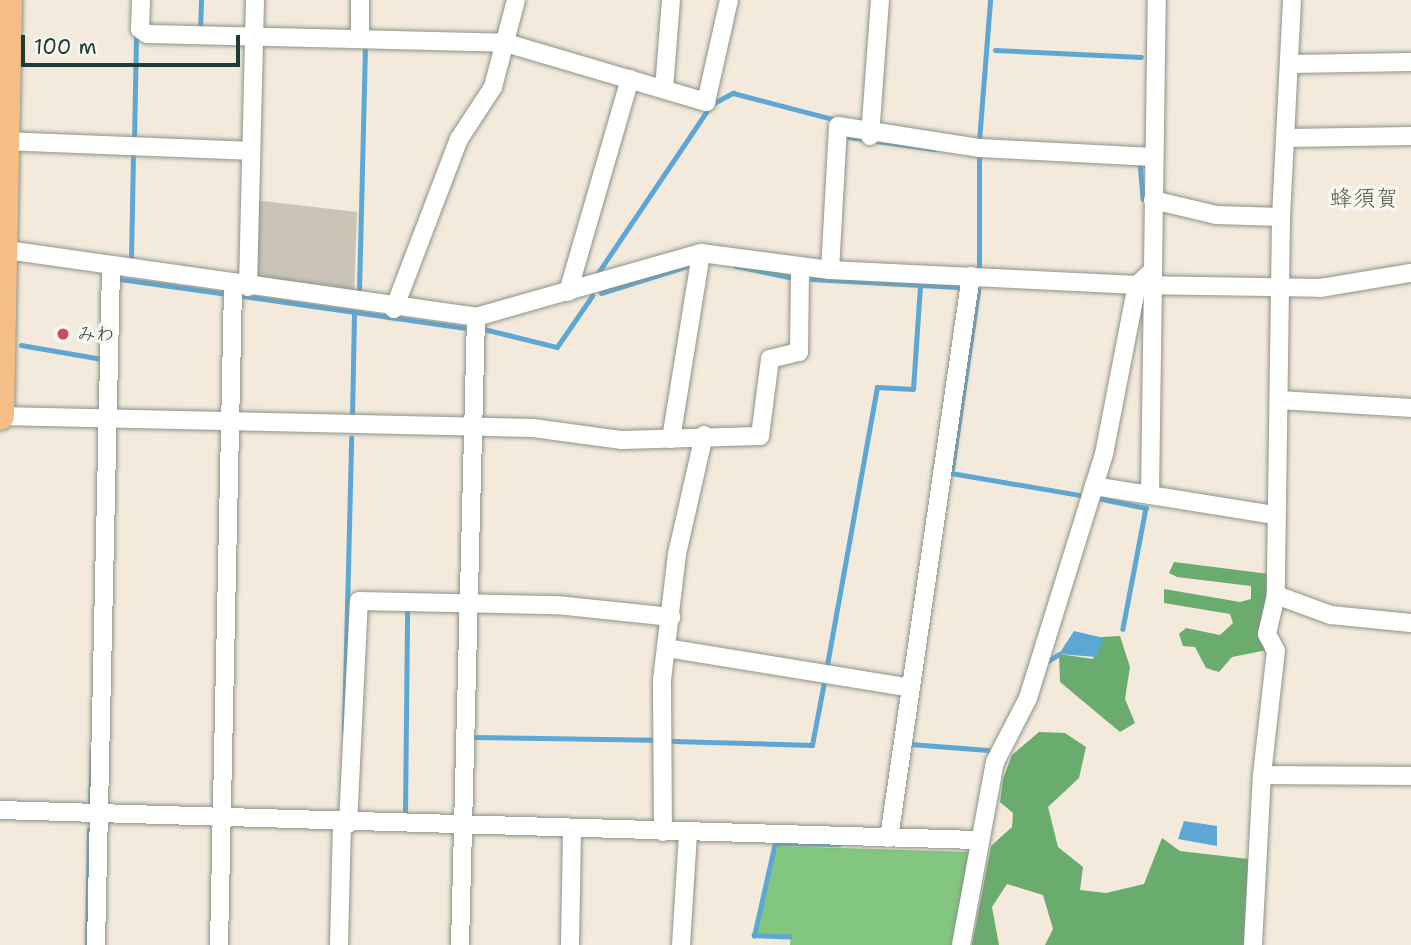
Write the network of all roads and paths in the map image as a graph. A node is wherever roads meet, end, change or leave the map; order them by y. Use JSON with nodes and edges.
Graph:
{"nodes":[{"id":1,"x":8,"y":0,"type":"edge"},
{"id":2,"x":141,"y":0,"type":"edge"},
{"id":3,"x":255,"y":0,"type":"edge"},
{"id":4,"x":360,"y":0,"type":"edge"},
{"id":5,"x":516,"y":0,"type":"edge"},
{"id":6,"x":671,"y":0,"type":"edge"},
{"id":7,"x":729,"y":0,"type":"edge"},
{"id":8,"x":880,"y":0,"type":"edge"},
{"id":9,"x":1157,"y":0,"type":"edge"},
{"id":10,"x":1292,"y":0,"type":"edge"},
{"id":11,"x":254,"y":36,"type":"junction"},
{"id":12,"x":360,"y":39,"type":"junction"},
{"id":13,"x":506,"y":43,"type":"junction"},
{"id":14,"x":1411,"y":62,"type":"edge"},
{"id":15,"x":1291,"y":64,"type":"junction"},
{"id":16,"x":630,"y":79,"type":"junction"},
{"id":17,"x":664,"y":89,"type":"junction"},
{"id":18,"x":870,"y":136,"type":"junction"},
{"id":19,"x":1411,"y":136,"type":"edge"},
{"id":20,"x":1286,"y":138,"type":"junction"},
{"id":21,"x":5,"y":141,"type":"junction"},
{"id":22,"x":251,"y":151,"type":"junction"},
{"id":23,"x":1153,"y":157,"type":"junction"},
{"id":24,"x":1153,"y":200,"type":"junction"},
{"id":25,"x":1281,"y":217,"type":"junction"},
{"id":26,"x":2,"y":249,"type":"edge"},
{"id":27,"x":701,"y":253,"type":"junction"},
{"id":28,"x":110,"y":267,"type":"junction"},
{"id":29,"x":800,"y":268,"type":"junction"},
{"id":30,"x":830,"y":271,"type":"junction"},
{"id":31,"x":1411,"y":273,"type":"edge"},
{"id":32,"x":971,"y":276,"type":"junction"},
{"id":33,"x":1148,"y":280,"type":"junction"},
{"id":34,"x":241,"y":286,"type":"junction"},
{"id":35,"x":1284,"y":289,"type":"junction"},
{"id":36,"x":568,"y":292,"type":"junction"},
{"id":37,"x":394,"y":309,"type":"junction"},
{"id":38,"x":476,"y":317,"type":"junction"},
{"id":39,"x":1280,"y":400,"type":"junction"},
{"id":40,"x":1411,"y":408,"type":"edge"},
{"id":41,"x":0,"y":416,"type":"edge"},
{"id":42,"x":107,"y":418,"type":"junction"},
{"id":43,"x":230,"y":421,"type":"junction"},
{"id":44,"x":473,"y":427,"type":"junction"},
{"id":45,"x":704,"y":435,"type":"junction"},
{"id":46,"x":671,"y":439,"type":"junction"},
{"id":47,"x":1094,"y":486,"type":"junction"},
{"id":48,"x":1150,"y":495,"type":"junction"},
{"id":49,"x":1276,"y":515,"type":"junction"},
{"id":50,"x":1276,"y":595,"type":"junction"},
{"id":51,"x":468,"y":601,"type":"junction"},
{"id":52,"x":671,"y":617,"type":"junction"},
{"id":53,"x":1411,"y":623,"type":"edge"},
{"id":54,"x":667,"y":648,"type":"junction"},
{"id":55,"x":910,"y":688,"type":"junction"},
{"id":56,"x":1262,"y":775,"type":"junction"},
{"id":57,"x":1411,"y":776,"type":"edge"},
{"id":58,"x":0,"y":810,"type":"edge"},
{"id":59,"x":99,"y":817,"type":"junction"},
{"id":60,"x":222,"y":821,"type":"junction"},
{"id":61,"x":345,"y":824,"type":"junction"},
{"id":62,"x":463,"y":827,"type":"junction"},
{"id":63,"x":572,"y":830,"type":"junction"},
{"id":64,"x":663,"y":832,"type":"junction"},
{"id":65,"x":688,"y":833,"type":"junction"},
{"id":66,"x":889,"y":838,"type":"junction"},
{"id":67,"x":978,"y":841,"type":"junction"},
{"id":68,"x":96,"y":945,"type":"edge"},
{"id":69,"x":219,"y":945,"type":"edge"},
{"id":70,"x":339,"y":945,"type":"edge"},
{"id":71,"x":460,"y":945,"type":"edge"},
{"id":72,"x":570,"y":945,"type":"edge"},
{"id":73,"x":681,"y":945,"type":"edge"},
{"id":74,"x":961,"y":945,"type":"edge"},
{"id":75,"x":1253,"y":945,"type":"edge"}],
"edges":[{"from":1,"to":21,"type":"main road"},
{"from":2,"to":11,"type":"street"},
{"from":3,"to":11,"type":"street"},
{"from":4,"to":12,"type":"street"},
{"from":5,"to":13,"type":"street"},
{"from":6,"to":17,"type":"street"},
{"from":7,"to":17,"type":"street"},
{"from":8,"to":18,"type":"street"},
{"from":9,"to":23,"type":"street"},
{"from":10,"to":15,"type":"street"},
{"from":11,"to":12,"type":"street"},
{"from":11,"to":22,"type":"street"},
{"from":12,"to":13,"type":"street"},
{"from":13,"to":16,"type":"street"},
{"from":13,"to":37,"type":"street"},
{"from":14,"to":15,"type":"street"},
{"from":15,"to":20,"type":"street"},
{"from":16,"to":17,"type":"street"},
{"from":16,"to":36,"type":"street"},
{"from":18,"to":23,"type":"street"},
{"from":18,"to":30,"type":"street"},
{"from":19,"to":20,"type":"street"},
{"from":20,"to":25,"type":"street"},
{"from":21,"to":22,"type":"street"},
{"from":21,"to":26,"type":"main road"},
{"from":22,"to":34,"type":"street"},
{"from":23,"to":24,"type":"street"},
{"from":24,"to":25,"type":"street"},
{"from":24,"to":33,"type":"street"},
{"from":25,"to":35,"type":"street"},
{"from":26,"to":28,"type":"street"},
{"from":26,"to":41,"type":"main road"},
{"from":27,"to":29,"type":"street"},
{"from":27,"to":36,"type":"street"},
{"from":27,"to":46,"type":"street"},
{"from":28,"to":34,"type":"street"},
{"from":28,"to":42,"type":"street"},
{"from":29,"to":30,"type":"street"},
{"from":29,"to":45,"type":"street"},
{"from":30,"to":32,"type":"street"},
{"from":31,"to":35,"type":"street"},
{"from":32,"to":33,"type":"street"},
{"from":32,"to":55,"type":"street"},
{"from":33,"to":35,"type":"street"},
{"from":33,"to":47,"type":"street"},
{"from":33,"to":48,"type":"street"},
{"from":34,"to":37,"type":"street"},
{"from":34,"to":43,"type":"street"},
{"from":35,"to":39,"type":"street"},
{"from":36,"to":38,"type":"street"},
{"from":37,"to":38,"type":"street"},
{"from":38,"to":44,"type":"street"},
{"from":39,"to":40,"type":"street"},
{"from":39,"to":49,"type":"street"},
{"from":41,"to":42,"type":"street"},
{"from":42,"to":43,"type":"street"},
{"from":42,"to":59,"type":"street"},
{"from":43,"to":44,"type":"street"},
{"from":43,"to":60,"type":"street"},
{"from":44,"to":46,"type":"street"},
{"from":44,"to":51,"type":"street"},
{"from":45,"to":46,"type":"street"},
{"from":45,"to":52,"type":"street"},
{"from":47,"to":48,"type":"street"},
{"from":47,"to":67,"type":"street"},
{"from":48,"to":49,"type":"street"},
{"from":49,"to":50,"type":"street"},
{"from":50,"to":53,"type":"street"},
{"from":50,"to":56,"type":"street"},
{"from":51,"to":52,"type":"street"},
{"from":51,"to":61,"type":"street"},
{"from":51,"to":62,"type":"street"},
{"from":52,"to":54,"type":"street"},
{"from":54,"to":55,"type":"street"},
{"from":54,"to":64,"type":"street"},
{"from":55,"to":66,"type":"street"},
{"from":56,"to":57,"type":"street"},
{"from":56,"to":75,"type":"street"},
{"from":58,"to":59,"type":"street"},
{"from":59,"to":60,"type":"street"},
{"from":59,"to":68,"type":"street"},
{"from":60,"to":61,"type":"street"},
{"from":60,"to":69,"type":"street"},
{"from":61,"to":62,"type":"street"},
{"from":61,"to":70,"type":"street"},
{"from":62,"to":63,"type":"street"},
{"from":62,"to":71,"type":"street"},
{"from":63,"to":64,"type":"street"},
{"from":63,"to":72,"type":"street"},
{"from":64,"to":65,"type":"street"},
{"from":65,"to":66,"type":"street"},
{"from":65,"to":73,"type":"street"},
{"from":66,"to":67,"type":"street"},
{"from":67,"to":74,"type":"street"}]}
